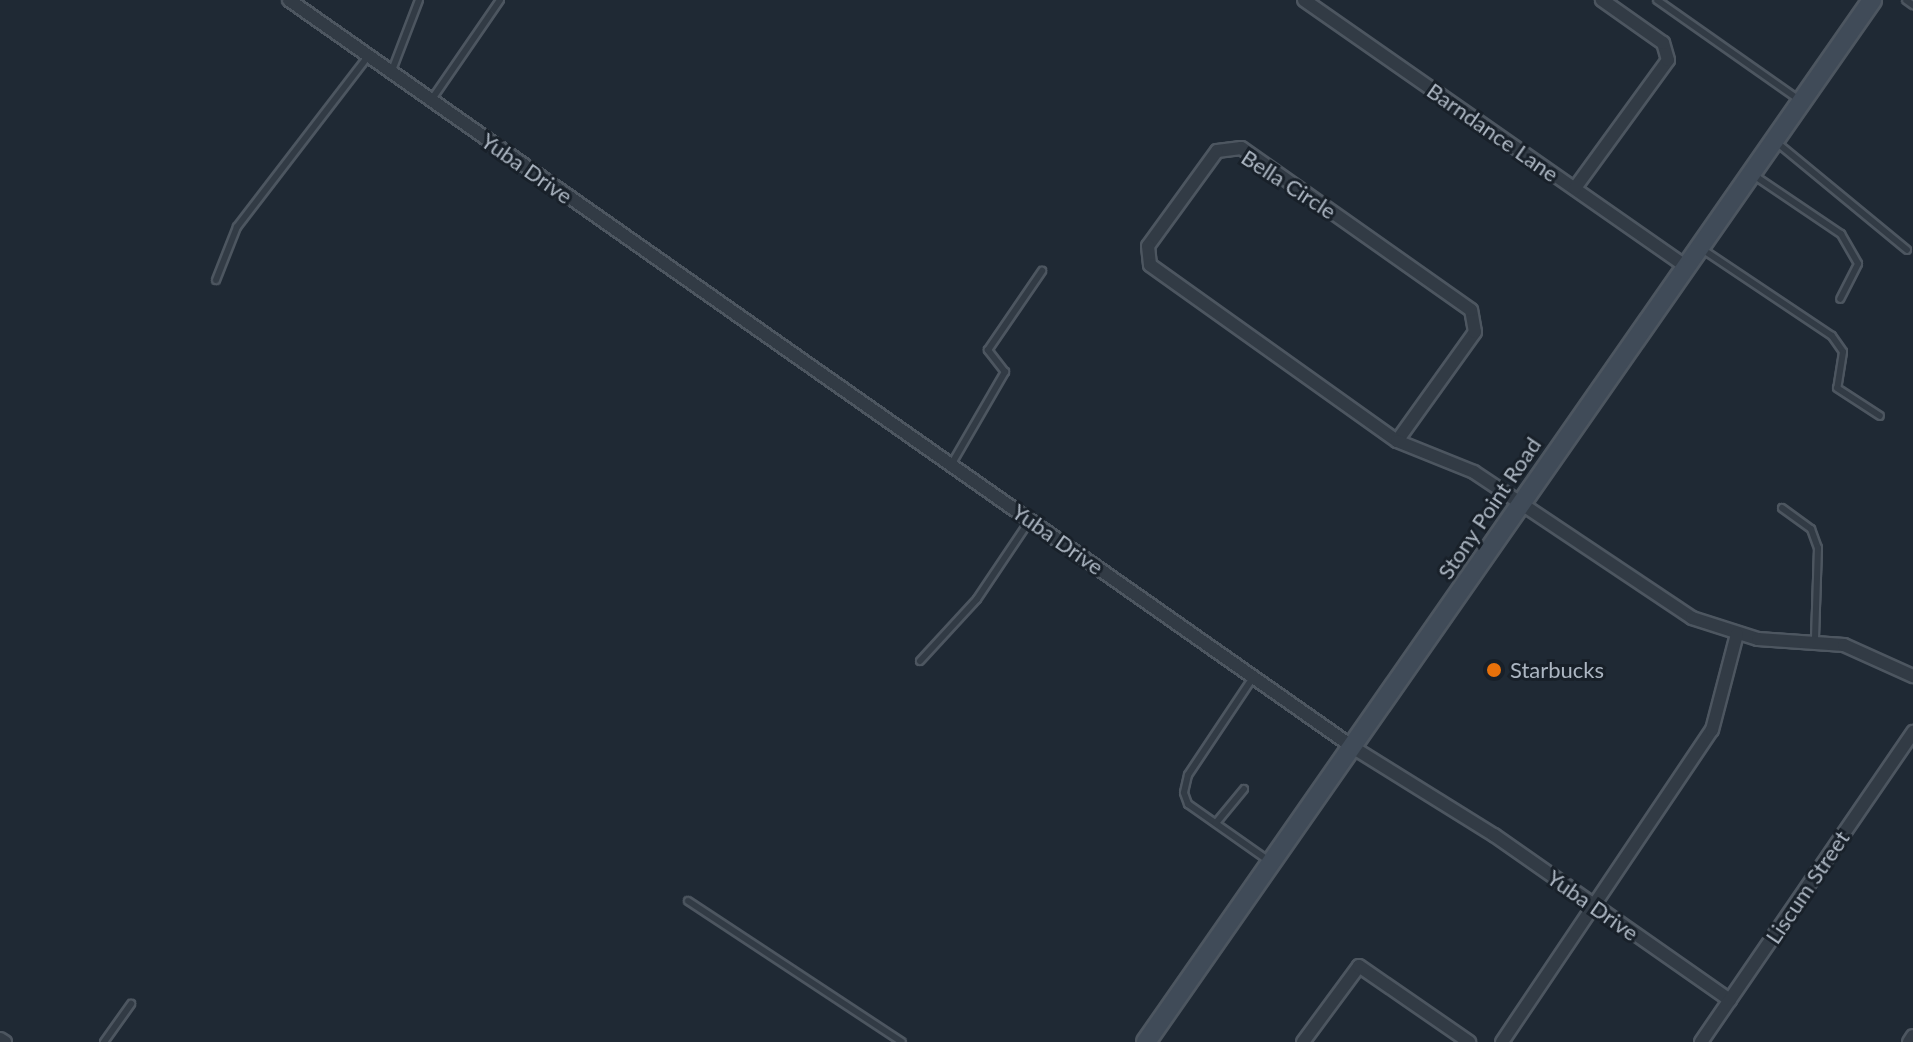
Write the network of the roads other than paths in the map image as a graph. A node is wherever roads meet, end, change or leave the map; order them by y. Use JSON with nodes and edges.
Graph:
{"nodes":[{"id":1,"x":289,"y":0,"type":"edge"},
{"id":2,"x":419,"y":0,"type":"edge"},
{"id":3,"x":500,"y":0,"type":"edge"},
{"id":4,"x":1304,"y":0,"type":"edge"},
{"id":5,"x":1602,"y":0,"type":"edge"},
{"id":6,"x":1657,"y":0,"type":"edge"},
{"id":7,"x":1872,"y":0,"type":"edge"},
{"id":8,"x":1906,"y":0,"type":"edge"},
{"id":9,"x":1913,"y":5,"type":"edge"},
{"id":10,"x":368,"y":56,"type":"junction"},
{"id":11,"x":391,"y":73,"type":"junction"},
{"id":12,"x":1800,"y":100,"type":"junction"},
{"id":13,"x":431,"y":101,"type":"junction"},
{"id":14,"x":1772,"y":138,"type":"junction"},
{"id":15,"x":1749,"y":171,"type":"junction"},
{"id":16,"x":1575,"y":188,"type":"junction"},
{"id":17,"x":1696,"y":245,"type":"junction"},
{"id":18,"x":1907,"y":250,"type":"dead end"},
{"id":19,"x":1683,"y":264,"type":"junction"},
{"id":20,"x":1042,"y":271,"type":"dead end"},
{"id":21,"x":216,"y":280,"type":"dead end"},
{"id":22,"x":1840,"y":299,"type":"dead end"},
{"id":23,"x":1880,"y":416,"type":"dead end"},
{"id":24,"x":1397,"y":441,"type":"junction"},
{"id":25,"x":951,"y":465,"type":"junction"},
{"id":26,"x":1521,"y":503,"type":"junction"},
{"id":27,"x":1782,"y":508,"type":"dead end"},
{"id":28,"x":1030,"y":520,"type":"junction"},
{"id":29,"x":1737,"y":634,"type":"junction"},
{"id":30,"x":1815,"y":640,"type":"junction"},
{"id":31,"x":920,"y":661,"type":"dead end"},
{"id":32,"x":1255,"y":675,"type":"junction"},
{"id":33,"x":1913,"y":676,"type":"edge"},
{"id":34,"x":1913,"y":732,"type":"edge"},
{"id":35,"x":1354,"y":748,"type":"junction"},
{"id":36,"x":1244,"y":789,"type":"dead end"},
{"id":37,"x":1216,"y":823,"type":"junction"},
{"id":38,"x":1272,"y":863,"type":"junction"},
{"id":39,"x":688,"y":901,"type":"dead end"},
{"id":40,"x":1591,"y":903,"type":"junction"},
{"id":41,"x":1730,"y":1000,"type":"junction"},
{"id":42,"x":131,"y":1004,"type":"dead end"},
{"id":43,"x":1913,"y":1036,"type":"edge"},
{"id":44,"x":104,"y":1042,"type":"edge"},
{"id":45,"x":902,"y":1042,"type":"edge"},
{"id":46,"x":1146,"y":1042,"type":"edge"},
{"id":47,"x":1303,"y":1042,"type":"edge"},
{"id":48,"x":1469,"y":1042,"type":"edge"},
{"id":49,"x":1502,"y":1042,"type":"edge"},
{"id":50,"x":1701,"y":1042,"type":"edge"},
{"id":51,"x":1909,"y":1042,"type":"edge"}],
"edges":[{"from":1,"to":10,"type":"street","name":"Yuba Drive"},
{"from":2,"to":11,"type":"lane"},
{"from":3,"to":13,"type":"lane"},
{"from":4,"to":16,"type":"street","name":"Barndance Lane"},
{"from":5,"to":16,"type":"street"},
{"from":6,"to":12,"type":"lane"},
{"from":7,"to":12,"type":"main road","name":"Stony Point Road"},
{"from":8,"to":9,"type":"lane"},
{"from":10,"to":11,"type":"street","name":"Yuba Drive"},
{"from":10,"to":21,"type":"lane"},
{"from":11,"to":13,"type":"street","name":"Yuba Drive"},
{"from":12,"to":14,"type":"main road","name":"Stony Point Road"},
{"from":13,"to":25,"type":"street","name":"Yuba Drive"},
{"from":14,"to":15,"type":"main road","name":"Stony Point Road"},
{"from":14,"to":18,"type":"lane"},
{"from":15,"to":17,"type":"main road","name":"Stony Point Road"},
{"from":15,"to":22,"type":"lane"},
{"from":16,"to":19,"type":"street","name":"Barndance Lane"},
{"from":17,"to":19,"type":"main road","name":"Stony Point Road"},
{"from":17,"to":23,"type":"lane"},
{"from":19,"to":26,"type":"main road","name":"Stony Point Road"},
{"from":20,"to":25,"type":"lane"},
{"from":24,"to":24,"type":"street","name":"Bella Circle"},
{"from":24,"to":26,"type":"street","name":"Bella Circle"},
{"from":25,"to":28,"type":"street","name":"Yuba Drive"},
{"from":26,"to":29,"type":"street","name":"Bella Circle"},
{"from":26,"to":35,"type":"main road","name":"Stony Point Road"},
{"from":27,"to":30,"type":"lane"},
{"from":28,"to":31,"type":"lane"},
{"from":28,"to":32,"type":"street","name":"Yuba Drive"},
{"from":29,"to":30,"type":"street","name":"Bella Circle"},
{"from":29,"to":40,"type":"street"},
{"from":30,"to":33,"type":"street","name":"Bella Circle"},
{"from":32,"to":35,"type":"street","name":"Yuba Drive"},
{"from":32,"to":37,"type":"lane"},
{"from":34,"to":41,"type":"street","name":"Liscum Street"},
{"from":35,"to":38,"type":"main road","name":"Stony Point Road"},
{"from":35,"to":40,"type":"street","name":"Yuba Drive"},
{"from":36,"to":37,"type":"lane"},
{"from":37,"to":38,"type":"lane"},
{"from":38,"to":46,"type":"main road","name":"Stony Point Road"},
{"from":39,"to":45,"type":"lane"},
{"from":40,"to":41,"type":"street","name":"Yuba Drive"},
{"from":40,"to":49,"type":"street"},
{"from":41,"to":50,"type":"street","name":"Liscum Street"},
{"from":42,"to":44,"type":"lane"},
{"from":43,"to":51,"type":"street"},
{"from":47,"to":48,"type":"street"}]}
